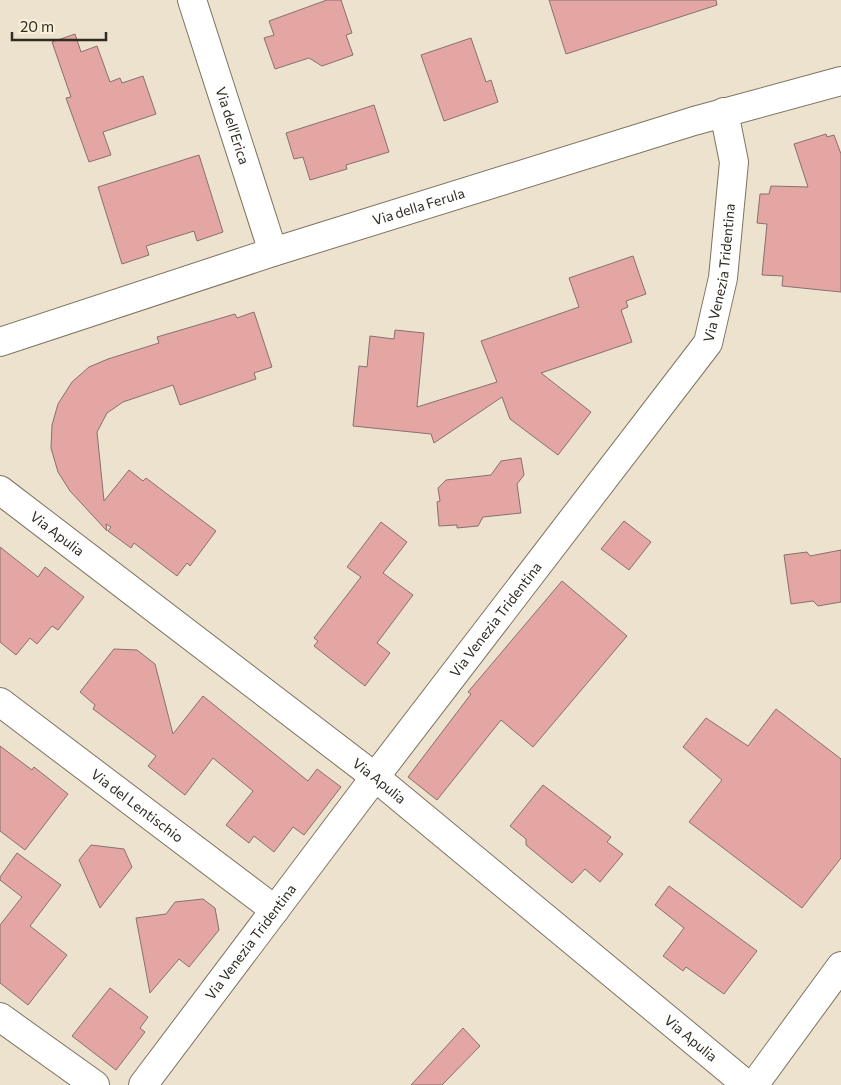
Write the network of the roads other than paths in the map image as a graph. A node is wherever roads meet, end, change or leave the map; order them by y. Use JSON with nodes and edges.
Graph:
{"nodes":[{"id":1,"x":192,"y":0,"type":"edge"},
{"id":2,"x":841,"y":81,"type":"edge"},
{"id":3,"x":724,"y":112,"type":"junction"},
{"id":4,"x":273,"y":252,"type":"junction"},
{"id":5,"x":0,"y":342,"type":"edge"},
{"id":6,"x":0,"y":490,"type":"edge"},
{"id":7,"x":0,"y":702,"type":"edge"},
{"id":8,"x":375,"y":777,"type":"junction"},
{"id":9,"x":275,"y":910,"type":"junction"},
{"id":10,"x":841,"y":966,"type":"edge"},
{"id":11,"x":0,"y":1017,"type":"edge"},
{"id":12,"x":95,"y":1085,"type":"edge"},
{"id":13,"x":143,"y":1085,"type":"edge"},
{"id":14,"x":747,"y":1085,"type":"edge"},
{"id":15,"x":754,"y":1085,"type":"edge"}],
"edges":[{"from":1,"to":4,"type":"street","name":"Via dell'Erica"},
{"from":2,"to":3,"type":"street","name":"Via della Ferula"},
{"from":3,"to":4,"type":"street","name":"Via della Ferula"},
{"from":3,"to":8,"type":"street","name":"Via Venezia Tridentina"},
{"from":4,"to":5,"type":"street","name":"Via della Ferula"},
{"from":6,"to":8,"type":"street","name":"Via Apulia"},
{"from":7,"to":9,"type":"street","name":"Via del Lentischio"},
{"from":8,"to":9,"type":"street","name":"Via Venezia Tridentina"},
{"from":8,"to":14,"type":"street","name":"Via Apulia"},
{"from":9,"to":13,"type":"street","name":"Via Venezia Tridentina"},
{"from":10,"to":15,"type":"street"},
{"from":11,"to":12,"type":"street"}]}
